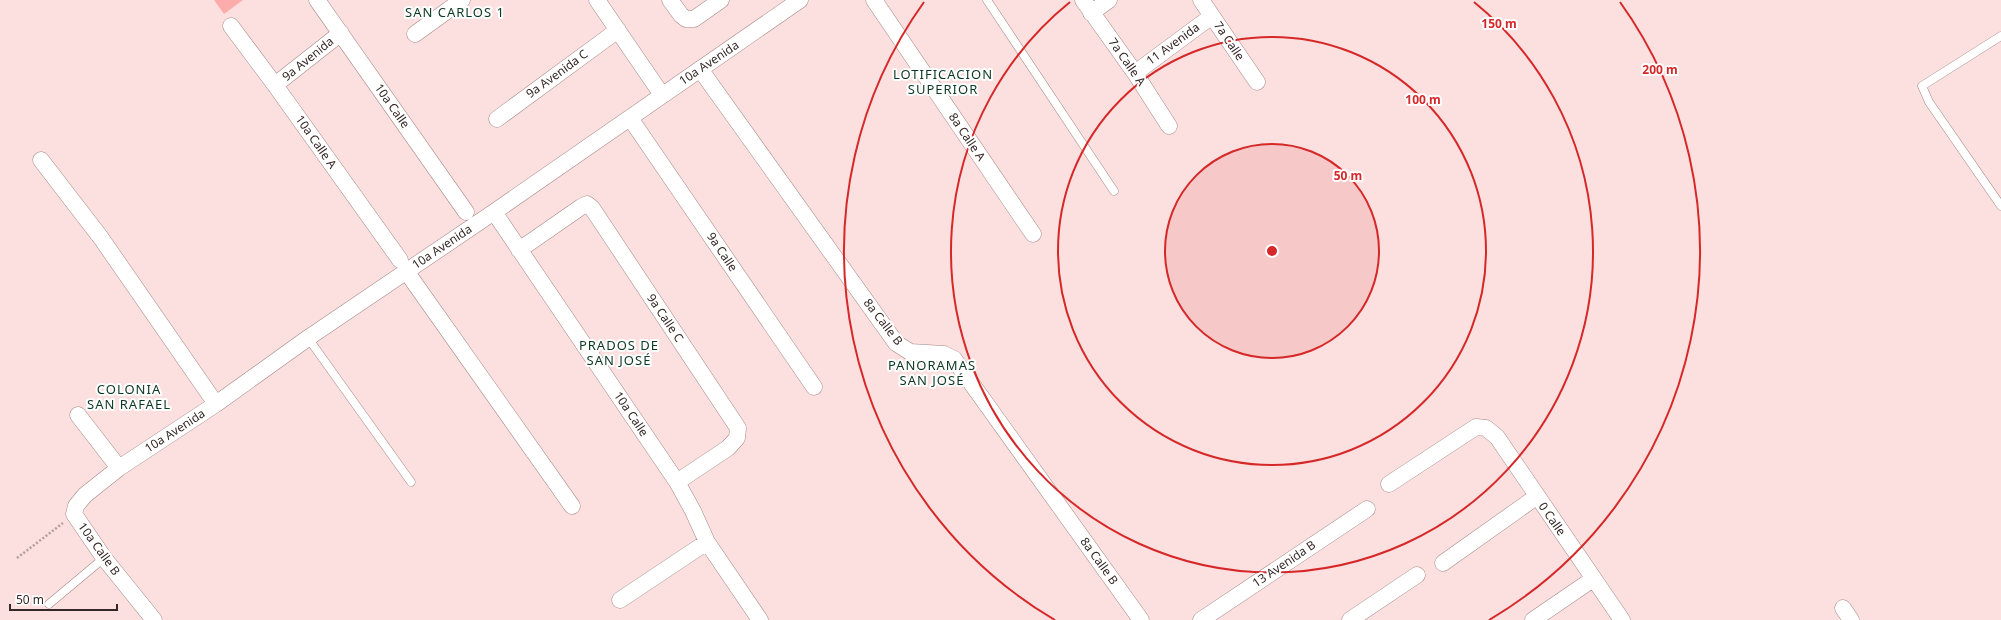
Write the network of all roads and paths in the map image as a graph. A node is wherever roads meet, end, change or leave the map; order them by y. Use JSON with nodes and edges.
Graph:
{"nodes":[{"id":1,"x":317,"y":0,"type":"edge"},
{"id":2,"x":462,"y":0,"type":"edge"},
{"id":3,"x":597,"y":0,"type":"edge"},
{"id":4,"x":670,"y":0,"type":"edge"},
{"id":5,"x":721,"y":0,"type":"edge"},
{"id":6,"x":800,"y":0,"type":"edge"},
{"id":7,"x":874,"y":0,"type":"edge"},
{"id":8,"x":987,"y":0,"type":"edge"},
{"id":9,"x":1109,"y":0,"type":"edge"},
{"id":10,"x":1201,"y":0,"type":"edge"},
{"id":11,"x":1087,"y":6,"type":"edge"},
{"id":12,"x":1212,"y":16,"type":"junction"},
{"id":13,"x":231,"y":26,"type":"dead end"},
{"id":14,"x":618,"y":30,"type":"junction"},
{"id":15,"x":341,"y":33,"type":"junction"},
{"id":16,"x":415,"y":34,"type":"dead end"},
{"id":17,"x":2001,"y":36,"type":"edge"},
{"id":18,"x":700,"y":69,"type":"junction"},
{"id":19,"x":1135,"y":73,"type":"junction"},
{"id":20,"x":1258,"y":82,"type":"dead end"},
{"id":21,"x":275,"y":85,"type":"junction"},
{"id":22,"x":662,"y":95,"type":"junction"},
{"id":23,"x":497,"y":118,"type":"dead end"},
{"id":24,"x":630,"y":118,"type":"junction"},
{"id":25,"x":1169,"y":126,"type":"dead end"},
{"id":26,"x":41,"y":160,"type":"dead end"},
{"id":27,"x":1114,"y":191,"type":"dead end"},
{"id":28,"x":2001,"y":206,"type":"edge"},
{"id":29,"x":466,"y":212,"type":"dead end"},
{"id":30,"x":494,"y":212,"type":"junction"},
{"id":31,"x":1033,"y":234,"type":"dead end"},
{"id":32,"x":519,"y":250,"type":"junction"},
{"id":33,"x":403,"y":265,"type":"junction"},
{"id":34,"x":308,"y":338,"type":"junction"},
{"id":35,"x":814,"y":386,"type":"dead end"},
{"id":36,"x":216,"y":404,"type":"junction"},
{"id":37,"x":78,"y":414,"type":"dead end"},
{"id":38,"x":119,"y":468,"type":"junction"},
{"id":39,"x":411,"y":482,"type":"dead end"},
{"id":40,"x":677,"y":482,"type":"junction"},
{"id":41,"x":1389,"y":484,"type":"dead end"},
{"id":42,"x":85,"y":495,"type":"joint"},
{"id":43,"x":1536,"y":497,"type":"junction"},
{"id":44,"x":572,"y":506,"type":"dead end"},
{"id":45,"x":1367,"y":509,"type":"dead end"},
{"id":46,"x":74,"y":514,"type":"junction"},
{"id":47,"x":707,"y":542,"type":"junction"},
{"id":48,"x":17,"y":558,"type":"dead end"},
{"id":49,"x":104,"y":558,"type":"junction"},
{"id":50,"x":1443,"y":563,"type":"dead end"},
{"id":51,"x":1417,"y":575,"type":"dead end"},
{"id":52,"x":1593,"y":579,"type":"junction"},
{"id":53,"x":620,"y":600,"type":"dead end"},
{"id":54,"x":49,"y":604,"type":"dead end"},
{"id":55,"x":752,"y":617,"type":"edge"},
{"id":56,"x":1208,"y":618,"type":"edge"},
{"id":57,"x":154,"y":620,"type":"edge"},
{"id":58,"x":1141,"y":620,"type":"edge"},
{"id":59,"x":1350,"y":620,"type":"edge"},
{"id":60,"x":1533,"y":620,"type":"edge"},
{"id":61,"x":1622,"y":620,"type":"edge"}],
"edges":[{"from":1,"to":15,"type":"street","name":"10a Calle"},
{"from":2,"to":16,"type":"street"},
{"from":3,"to":14,"type":"street"},
{"from":4,"to":5,"type":"street"},
{"from":6,"to":18,"type":"street","name":"10a Avenida"},
{"from":7,"to":31,"type":"street","name":"8a Calle A"},
{"from":8,"to":27,"type":"lane"},
{"from":9,"to":11,"type":"street"},
{"from":10,"to":12,"type":"street","name":"7a Calle"},
{"from":11,"to":19,"type":"street","name":"7a Calle A"},
{"from":12,"to":19,"type":"street","name":"11 Avenida"},
{"from":12,"to":20,"type":"street","name":"7a Calle"},
{"from":13,"to":21,"type":"street","name":"10a Calle A"},
{"from":14,"to":22,"type":"street"},
{"from":14,"to":23,"type":"street","name":"9a Avenida C"},
{"from":15,"to":21,"type":"street","name":"9a Avenida"},
{"from":15,"to":29,"type":"street","name":"10a Calle"},
{"from":17,"to":28,"type":"lane"},
{"from":18,"to":22,"type":"street","name":"10a Avenida"},
{"from":18,"to":58,"type":"street","name":"8a Calle B"},
{"from":19,"to":25,"type":"street","name":"7a Calle A"},
{"from":21,"to":33,"type":"street","name":"10a Calle A"},
{"from":22,"to":24,"type":"street","name":"10a Avenida"},
{"from":24,"to":30,"type":"street","name":"10a Avenida"},
{"from":24,"to":35,"type":"street","name":"9a Calle"},
{"from":26,"to":36,"type":"street"},
{"from":30,"to":32,"type":"street","name":"10a Calle"},
{"from":30,"to":33,"type":"street","name":"10a Avenida"},
{"from":32,"to":40,"type":"street","name":"10a Calle"},
{"from":32,"to":40,"type":"street","name":"9a Calle C"},
{"from":33,"to":34,"type":"street","name":"10a Avenida"},
{"from":33,"to":44,"type":"street","name":"10a Calle A"},
{"from":34,"to":36,"type":"street","name":"10a Avenida"},
{"from":34,"to":39,"type":"lane"},
{"from":36,"to":38,"type":"street","name":"10a Avenida"},
{"from":37,"to":38,"type":"street"},
{"from":38,"to":42,"type":"street","name":"10a Avenida"},
{"from":40,"to":47,"type":"street","name":"10a Calle"},
{"from":41,"to":43,"type":"street","name":"0 Calle"},
{"from":42,"to":46,"type":"street","name":"10a Calle B"},
{"from":43,"to":50,"type":"street"},
{"from":43,"to":52,"type":"street","name":"0 Calle"},
{"from":45,"to":56,"type":"street","name":"13 Avenida B"},
{"from":46,"to":48,"type":"path"},
{"from":46,"to":49,"type":"street","name":"10a Calle B"},
{"from":47,"to":53,"type":"street"},
{"from":47,"to":55,"type":"street","name":"10a Calle"},
{"from":49,"to":54,"type":"lane"},
{"from":49,"to":57,"type":"street","name":"10a Calle B"},
{"from":51,"to":59,"type":"street"},
{"from":52,"to":60,"type":"street"},
{"from":52,"to":61,"type":"street","name":"0 Calle"}]}
